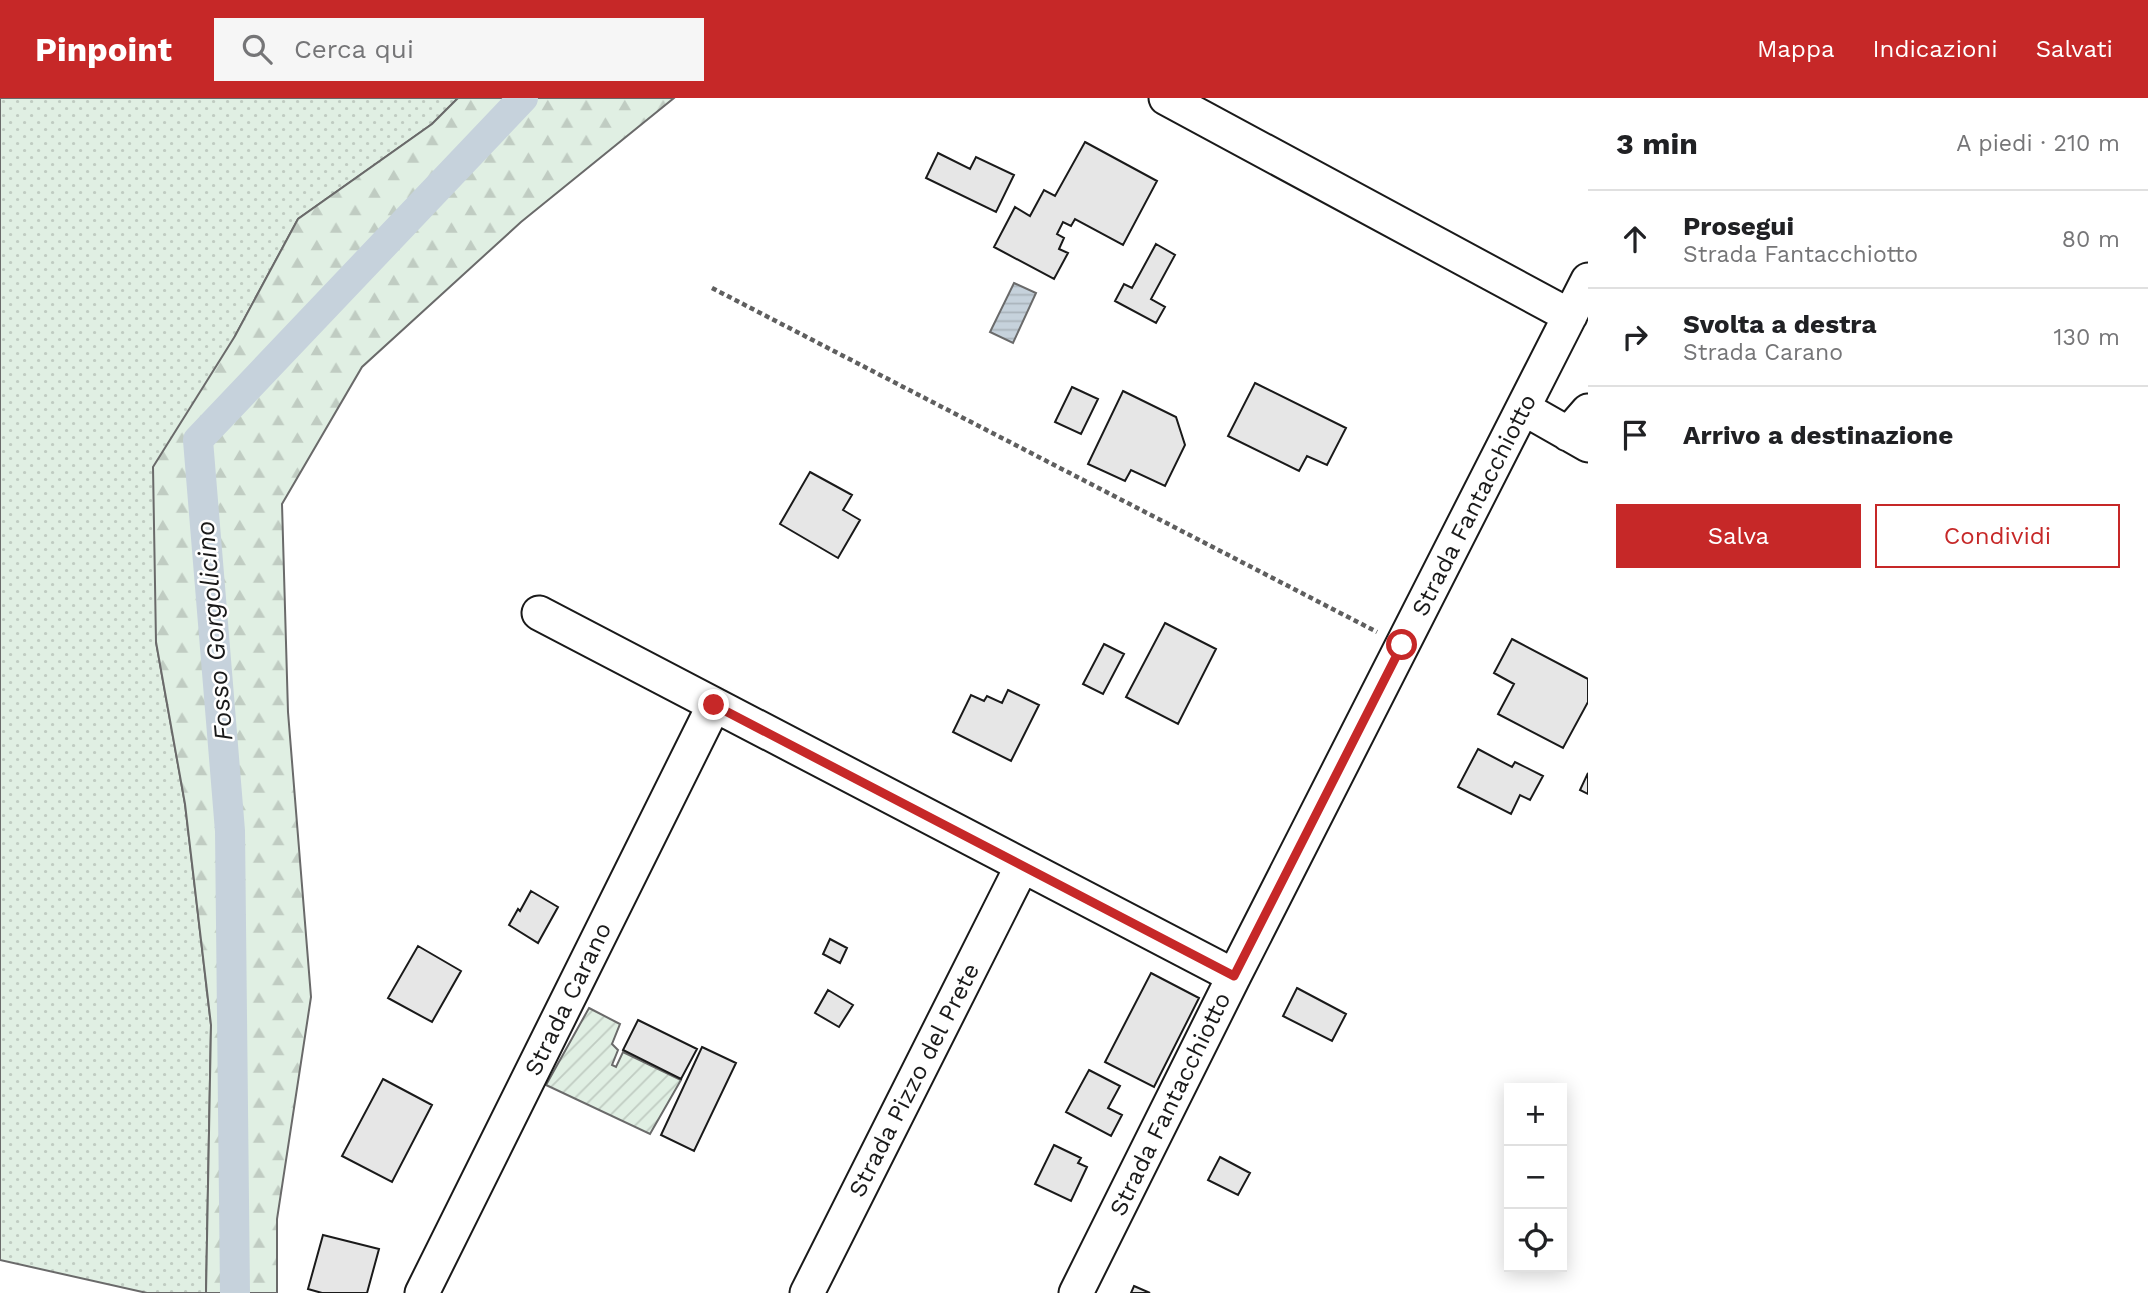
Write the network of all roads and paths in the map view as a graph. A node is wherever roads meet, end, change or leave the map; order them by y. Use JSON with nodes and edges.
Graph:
{"nodes":[{"id":1,"x":1166,"y":98,"type":"edge"},
{"id":2,"x":1588,"y":280,"type":"edge"},
{"id":3,"x":712,"y":288,"type":"dead end"},
{"id":4,"x":1570,"y":316,"type":"junction"},
{"id":5,"x":1523,"y":408,"type":"junction"},
{"id":6,"x":1581,"y":430,"type":"edge"},
{"id":7,"x":539,"y":613,"type":"dead end"},
{"id":8,"x":1402,"y":645,"type":"junction"},
{"id":9,"x":714,"y":705,"type":"junction"},
{"id":10,"x":1022,"y":866,"type":"junction"},
{"id":11,"x":1234,"y":976,"type":"junction"},
{"id":12,"x":422,"y":1293,"type":"edge"},
{"id":13,"x":807,"y":1293,"type":"edge"},
{"id":14,"x":1076,"y":1293,"type":"edge"}],
"edges":[{"from":1,"to":4,"type":"street"},
{"from":2,"to":4,"type":"street","name":"Strada Fantacchiotto"},
{"from":3,"to":8,"type":"path"},
{"from":4,"to":5,"type":"street","name":"Strada Fantacchiotto"},
{"from":5,"to":6,"type":"street"},
{"from":5,"to":8,"type":"street","name":"Strada Fantacchiotto"},
{"from":7,"to":9,"type":"street"},
{"from":8,"to":11,"type":"street","name":"Strada Fantacchiotto"},
{"from":9,"to":10,"type":"street"},
{"from":9,"to":12,"type":"street","name":"Strada Carano"},
{"from":10,"to":11,"type":"street"},
{"from":10,"to":13,"type":"street","name":"Strada Pizzo del Prete"},
{"from":11,"to":14,"type":"street","name":"Strada Fantacchiotto"}]}
